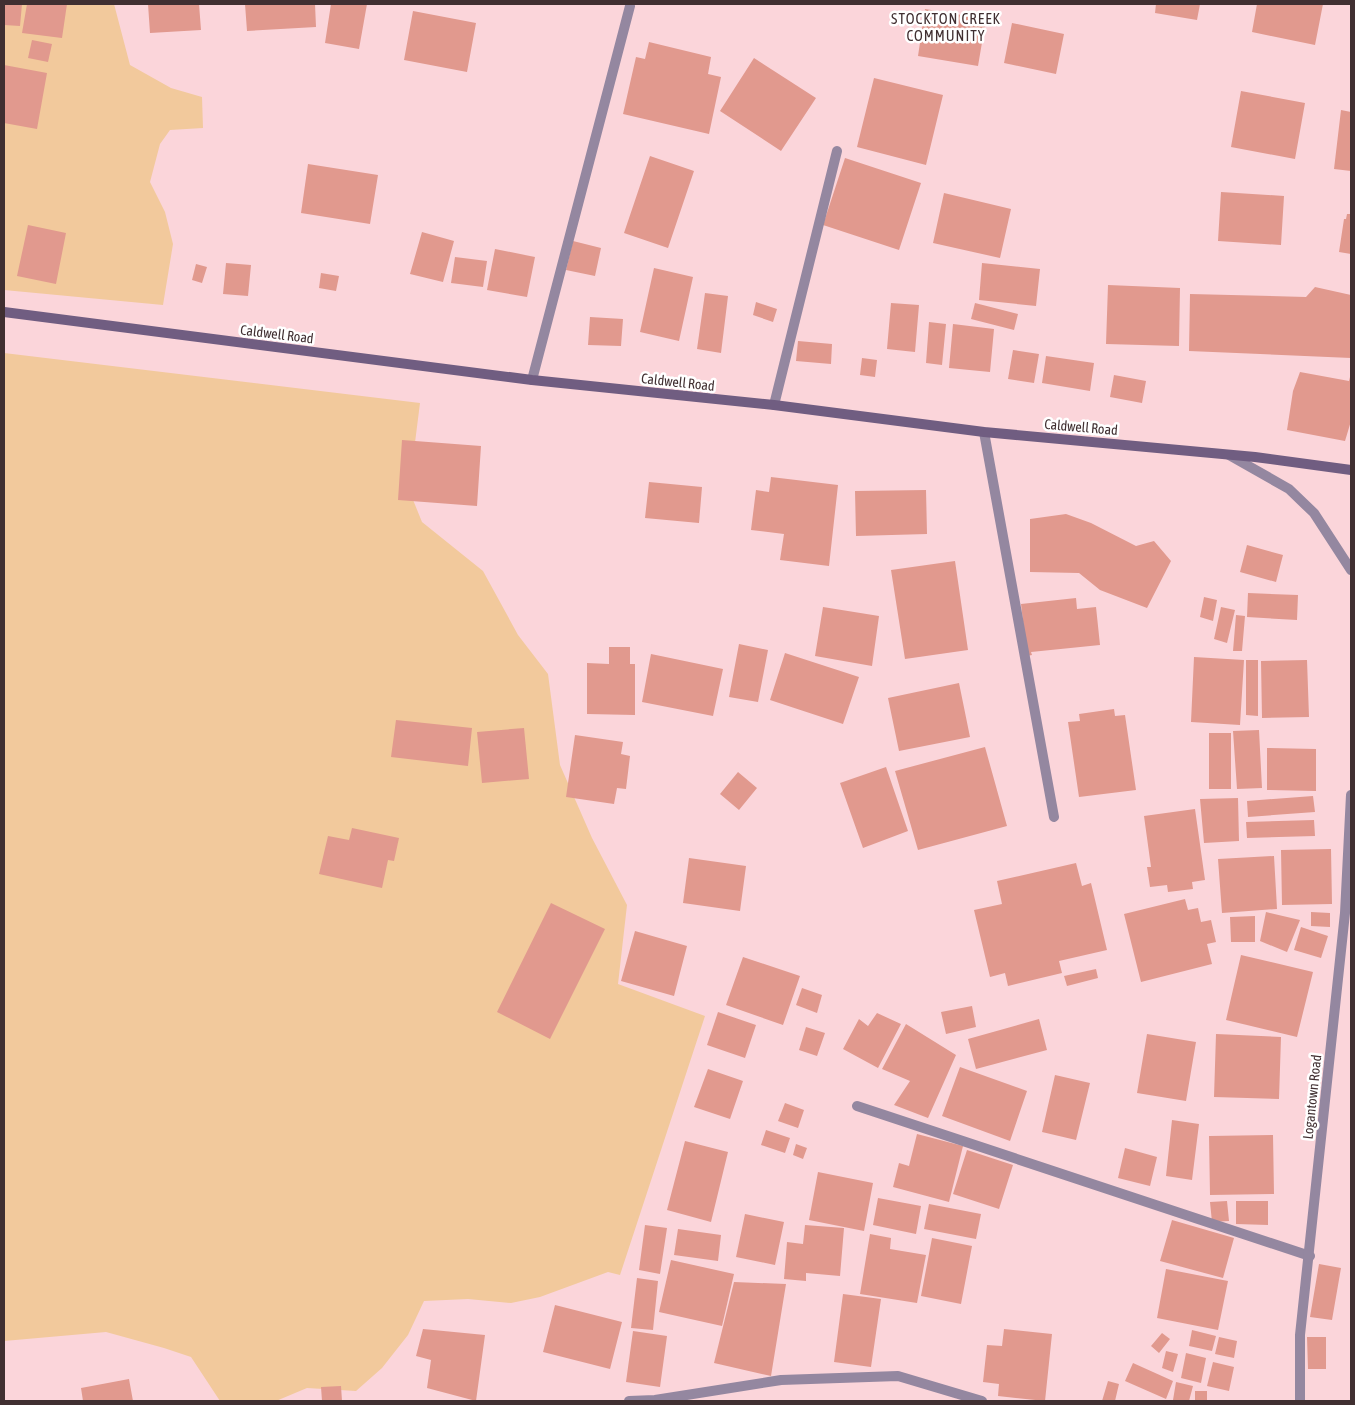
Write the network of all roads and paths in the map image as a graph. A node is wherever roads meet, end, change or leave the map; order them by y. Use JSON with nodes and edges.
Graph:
{"nodes":[{"id":1,"x":630,"y":6,"type":"dead end"},
{"id":2,"x":837,"y":151,"type":"dead end"},
{"id":3,"x":4,"y":312,"type":"edge"},
{"id":4,"x":532,"y":380,"type":"junction"},
{"id":5,"x":774,"y":406,"type":"junction"},
{"id":6,"x":984,"y":432,"type":"junction"},
{"id":7,"x":1230,"y":455,"type":"junction"},
{"id":8,"x":1351,"y":470,"type":"edge"},
{"id":9,"x":1351,"y":570,"type":"edge"},
{"id":10,"x":1351,"y":795,"type":"edge"},
{"id":11,"x":1054,"y":817,"type":"dead end"},
{"id":12,"x":857,"y":1106,"type":"dead end"},
{"id":13,"x":1310,"y":1256,"type":"junction"},
{"id":14,"x":629,"y":1401,"type":"edge"},
{"id":15,"x":982,"y":1401,"type":"edge"},
{"id":16,"x":1300,"y":1401,"type":"edge"}],
"edges":[{"from":1,"to":4,"type":"street"},
{"from":2,"to":5,"type":"street"},
{"from":3,"to":4,"type":"main road","name":"Caldwell Road"},
{"from":4,"to":5,"type":"main road","name":"Caldwell Road"},
{"from":5,"to":6,"type":"main road","name":"Caldwell Road"},
{"from":6,"to":7,"type":"main road","name":"Caldwell Road"},
{"from":6,"to":11,"type":"street"},
{"from":7,"to":8,"type":"main road","name":"Caldwell Road"},
{"from":7,"to":9,"type":"street"},
{"from":10,"to":13,"type":"street","name":"Logantown Road"},
{"from":12,"to":13,"type":"street"},
{"from":13,"to":16,"type":"street","name":"Logantown Road"},
{"from":14,"to":15,"type":"street"}]}
